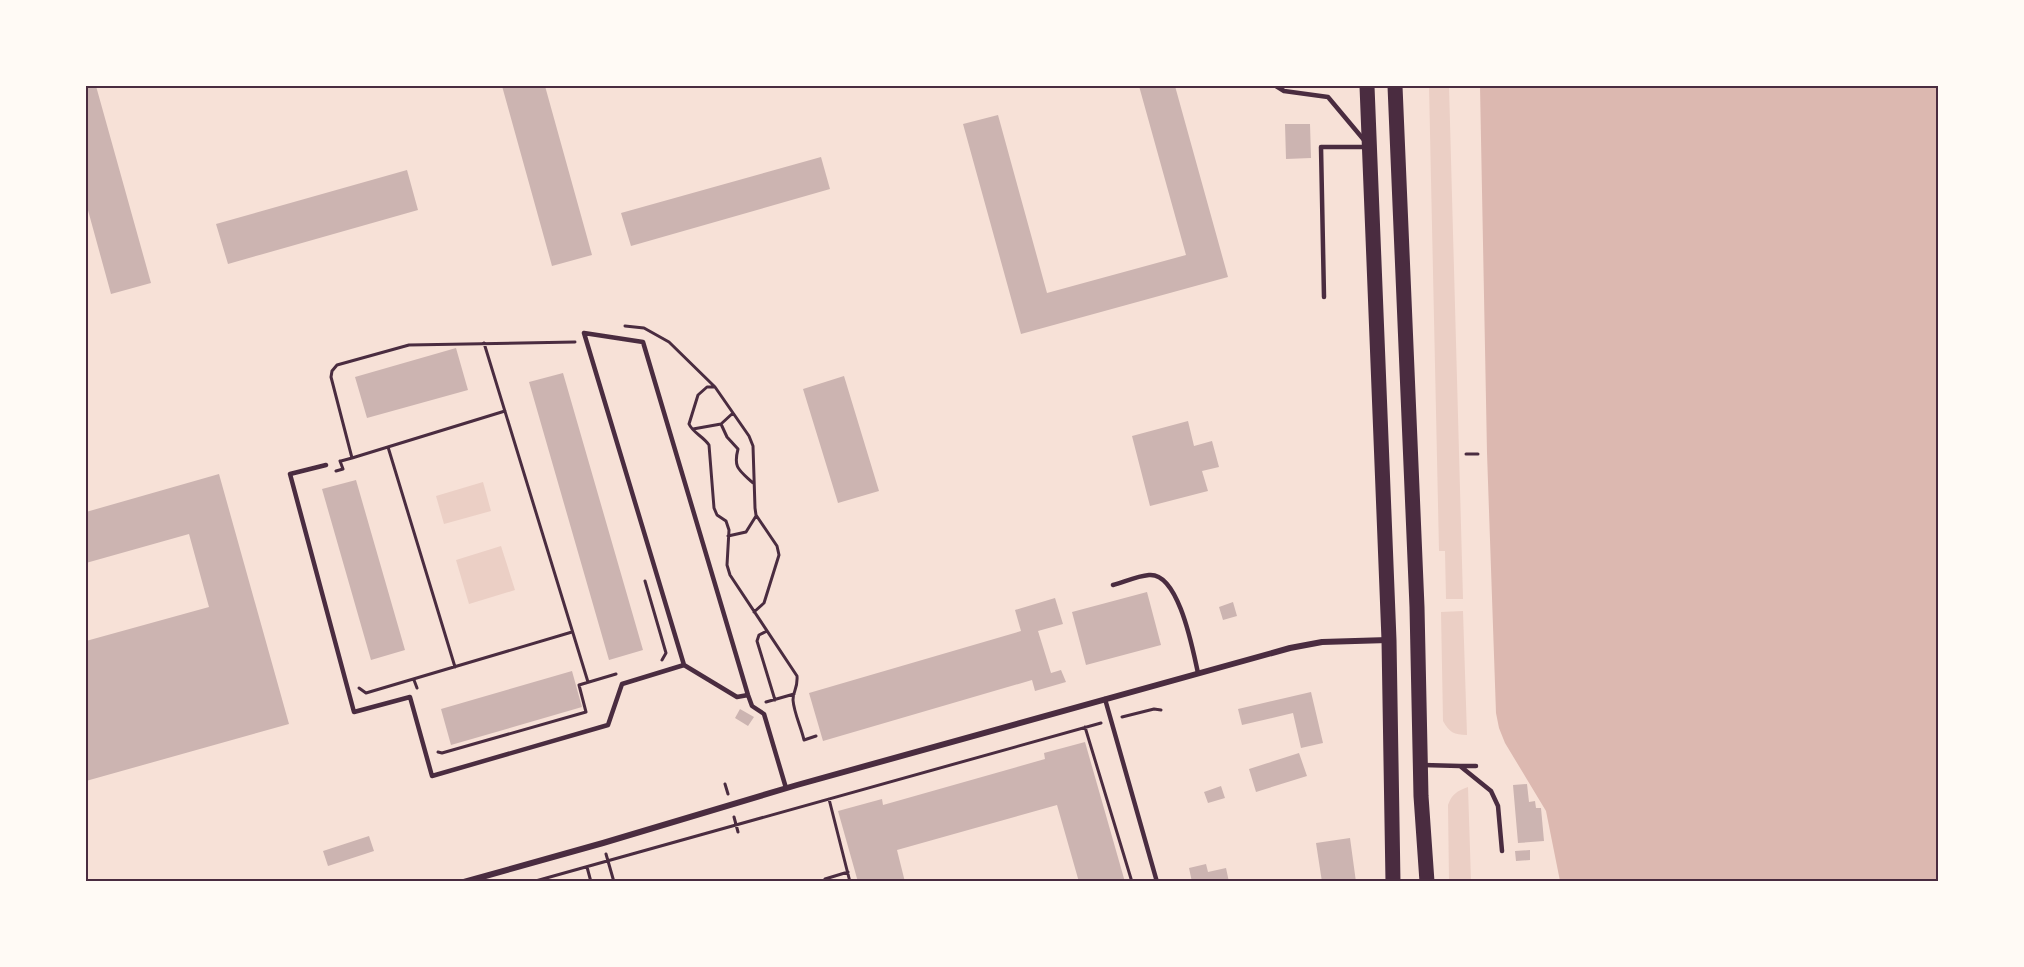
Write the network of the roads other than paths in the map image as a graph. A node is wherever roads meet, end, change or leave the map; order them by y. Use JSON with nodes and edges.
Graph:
{"nodes":[{"id":1,"x":1276,"y":86,"type":"edge"},
{"id":2,"x":1367,"y":86,"type":"edge"},
{"id":3,"x":1395,"y":86,"type":"edge"},
{"id":4,"x":1370,"y":147,"type":"junction"},
{"id":5,"x":1324,"y":297,"type":"dead end"},
{"id":6,"x":326,"y":465,"type":"road end"},
{"id":7,"x":1113,"y":585,"type":"dead end"},
{"id":8,"x":1389,"y":640,"type":"junction"},
{"id":9,"x":684,"y":665,"type":"junction"},
{"id":10,"x":1198,"y":673,"type":"junction"},
{"id":11,"x":748,"y":695,"type":"junction"},
{"id":12,"x":1105,"y":699,"type":"junction"},
{"id":13,"x":1420,"y":765,"type":"junction"},
{"id":14,"x":1460,"y":766,"type":"junction"},
{"id":15,"x":1476,"y":766,"type":"dead end"},
{"id":16,"x":786,"y":788,"type":"junction"},
{"id":17,"x":1502,"y":851,"type":"dead end"},
{"id":18,"x":464,"y":882,"type":"edge"},
{"id":19,"x":1157,"y":882,"type":"edge"},
{"id":20,"x":1393,"y":882,"type":"edge"},
{"id":21,"x":1427,"y":882,"type":"edge"}],
"edges":[{"from":1,"to":4,"type":"lane"},
{"from":2,"to":4,"type":"main road"},
{"from":3,"to":13,"type":"main road"},
{"from":4,"to":5,"type":"lane"},
{"from":4,"to":8,"type":"main road"},
{"from":6,"to":9,"type":"lane"},
{"from":7,"to":10,"type":"lane"},
{"from":8,"to":10,"type":"street"},
{"from":8,"to":20,"type":"main road"},
{"from":9,"to":11,"type":"lane"},
{"from":9,"to":11,"type":"lane"},
{"from":10,"to":12,"type":"street"},
{"from":11,"to":16,"type":"lane"},
{"from":12,"to":16,"type":"street"},
{"from":12,"to":19,"type":"lane"},
{"from":13,"to":14,"type":"lane"},
{"from":13,"to":21,"type":"main road"},
{"from":14,"to":15,"type":"lane"},
{"from":14,"to":17,"type":"lane"},
{"from":16,"to":18,"type":"street"}]}
